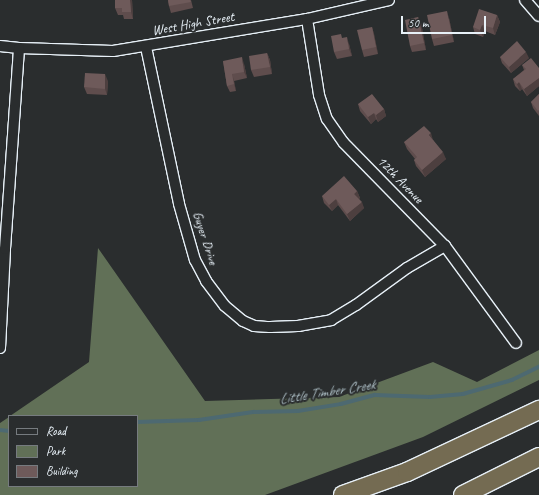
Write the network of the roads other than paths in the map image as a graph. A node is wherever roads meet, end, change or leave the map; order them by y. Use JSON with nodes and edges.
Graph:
{"nodes":[{"id":1,"x":389,"y":0,"type":"edge"},
{"id":2,"x":525,"y":0,"type":"edge"},
{"id":3,"x":539,"y":16,"type":"edge"},
{"id":4,"x":307,"y":19,"type":"junction"},
{"id":5,"x":0,"y":46,"type":"edge"},
{"id":6,"x":146,"y":47,"type":"junction"},
{"id":7,"x":19,"y":48,"type":"junction"},
{"id":8,"x":445,"y":246,"type":"junction"},
{"id":9,"x":2,"y":248,"type":"edge"},
{"id":10,"x":516,"y":343,"type":"dead end"},
{"id":11,"x":0,"y":348,"type":"edge"},
{"id":12,"x":539,"y":410,"type":"edge"},
{"id":13,"x":539,"y":457,"type":"edge"},
{"id":14,"x":343,"y":495,"type":"edge"},
{"id":15,"x":463,"y":495,"type":"edge"}],
"edges":[{"from":1,"to":4,"type":"street","name":"West High Street"},
{"from":2,"to":3,"type":"street"},
{"from":4,"to":6,"type":"street","name":"West High Street"},
{"from":4,"to":8,"type":"street","name":"12th Avenue"},
{"from":5,"to":7,"type":"street","name":"West High Street"},
{"from":6,"to":7,"type":"street","name":"West High Street"},
{"from":6,"to":8,"type":"street","name":"Guyer Drive"},
{"from":7,"to":9,"type":"street"},
{"from":8,"to":10,"type":"street","name":"12th Avenue"},
{"from":9,"to":11,"type":"street"},
{"from":12,"to":14,"type":"highway"},
{"from":13,"to":15,"type":"highway"}]}
